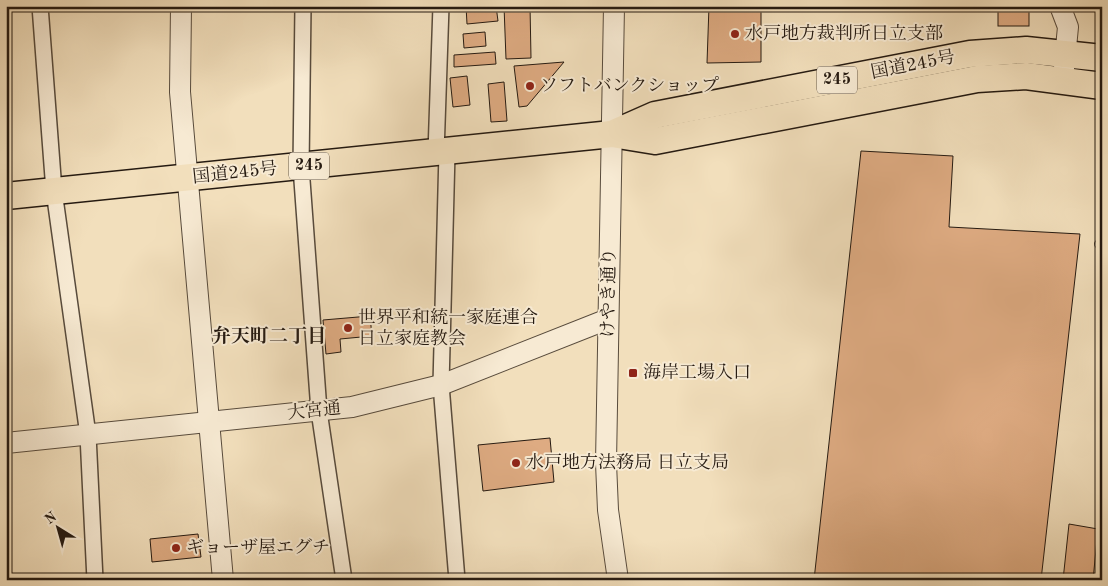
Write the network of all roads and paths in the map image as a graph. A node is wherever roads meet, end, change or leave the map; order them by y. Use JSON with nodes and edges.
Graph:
{"nodes":[{"id":1,"x":40,"y":6,"type":"edge"},
{"id":2,"x":180,"y":6,"type":"edge"},
{"id":3,"x":303,"y":6,"type":"edge"},
{"id":4,"x":441,"y":6,"type":"edge"},
{"id":5,"x":614,"y":6,"type":"edge"},
{"id":6,"x":1060,"y":6,"type":"edge"},
{"id":7,"x":1066,"y":53,"type":"junction"},
{"id":8,"x":1102,"y":58,"type":"edge"},
{"id":9,"x":1062,"y":80,"type":"junction"},
{"id":10,"x":1102,"y":86,"type":"edge"},
{"id":11,"x":612,"y":134,"type":"junction"},
{"id":12,"x":441,"y":152,"type":"junction"},
{"id":13,"x":301,"y":167,"type":"junction"},
{"id":14,"x":187,"y":178,"type":"junction"},
{"id":15,"x":54,"y":191,"type":"junction"},
{"id":16,"x":6,"y":196,"type":"edge"},
{"id":17,"x":608,"y":318,"type":"junction"},
{"id":18,"x":441,"y":385,"type":"junction"},
{"id":19,"x":319,"y":411,"type":"junction"},
{"id":20,"x":211,"y":423,"type":"junction"},
{"id":21,"x":88,"y":435,"type":"junction"},
{"id":22,"x":6,"y":443,"type":"edge"},
{"id":23,"x":95,"y":580,"type":"edge"},
{"id":24,"x":223,"y":580,"type":"edge"},
{"id":25,"x":344,"y":580,"type":"edge"},
{"id":26,"x":457,"y":580,"type":"edge"},
{"id":27,"x":618,"y":580,"type":"edge"}],
"edges":[{"from":1,"to":15,"type":"street"},
{"from":2,"to":14,"type":"street"},
{"from":3,"to":13,"type":"street"},
{"from":4,"to":12,"type":"street"},
{"from":5,"to":11,"type":"street","name":"けやき通り"},
{"from":6,"to":7,"type":"street"},
{"from":7,"to":8,"type":"highway","name":"国道245号","number":"245"},
{"from":7,"to":9,"type":"street"},
{"from":7,"to":11,"type":"highway","name":"国道245号","number":"245"},
{"from":9,"to":10,"type":"highway","name":"国道245号","number":"245"},
{"from":9,"to":11,"type":"highway","name":"国道245号","number":"245"},
{"from":11,"to":12,"type":"highway","name":"国道245号","number":"245"},
{"from":11,"to":17,"type":"street","name":"けやき通り"},
{"from":12,"to":13,"type":"highway","name":"国道245号","number":"245"},
{"from":12,"to":18,"type":"street"},
{"from":13,"to":14,"type":"highway","name":"国道245号","number":"245"},
{"from":13,"to":19,"type":"street"},
{"from":14,"to":15,"type":"highway","name":"国道245号","number":"245"},
{"from":14,"to":20,"type":"street"},
{"from":15,"to":16,"type":"highway","name":"国道245号","number":"245"},
{"from":15,"to":21,"type":"street"},
{"from":17,"to":18,"type":"street","name":"大宮通"},
{"from":17,"to":27,"type":"street","name":"けやき通り"},
{"from":18,"to":19,"type":"street","name":"大宮通"},
{"from":18,"to":26,"type":"street"},
{"from":19,"to":20,"type":"street","name":"大宮通"},
{"from":19,"to":25,"type":"street"},
{"from":20,"to":21,"type":"street","name":"大宮通"},
{"from":20,"to":24,"type":"street"},
{"from":21,"to":22,"type":"street","name":"大宮通"},
{"from":21,"to":23,"type":"street"}]}
